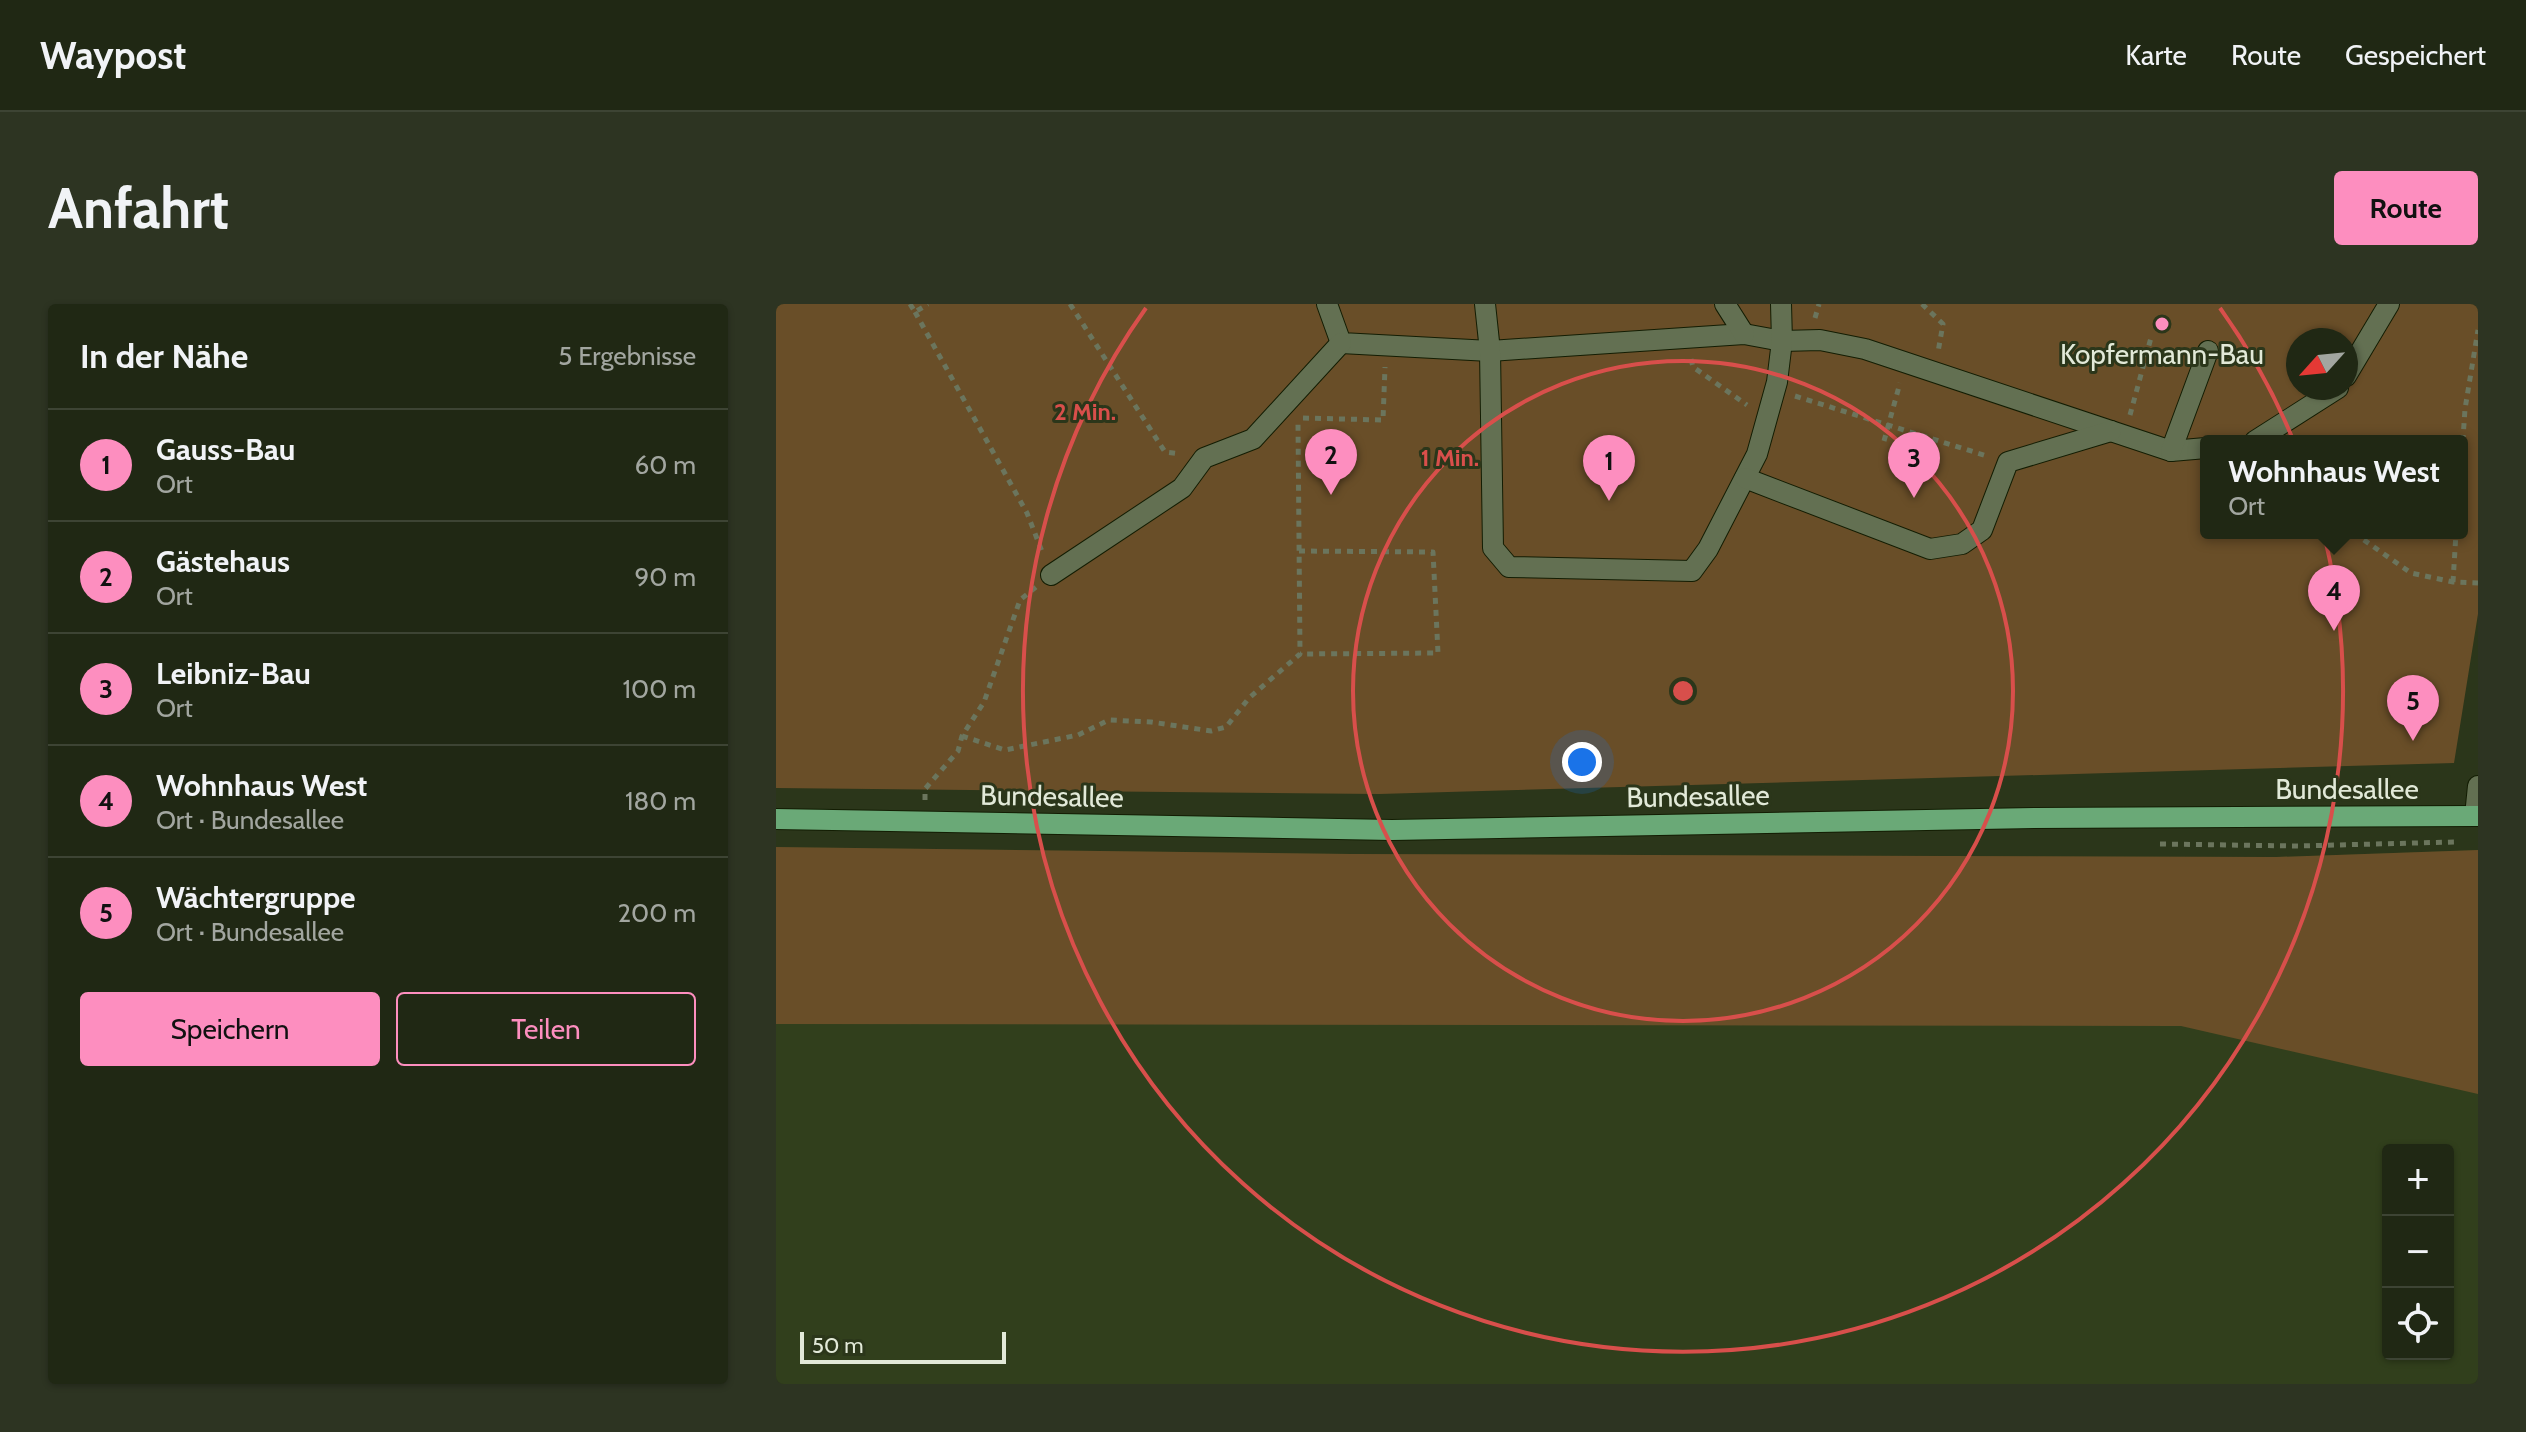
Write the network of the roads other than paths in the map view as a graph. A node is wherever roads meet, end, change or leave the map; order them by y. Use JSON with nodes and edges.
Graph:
{"nodes":[{"id":1,"x":1327,"y":304,"type":"edge"},
{"id":2,"x":1485,"y":304,"type":"edge"},
{"id":3,"x":1725,"y":304,"type":"edge"},
{"id":4,"x":1781,"y":304,"type":"edge"},
{"id":5,"x":2389,"y":304,"type":"edge"},
{"id":6,"x":1744,"y":334,"type":"junction"},
{"id":7,"x":1782,"y":341,"type":"junction"},
{"id":8,"x":1341,"y":343,"type":"junction"},
{"id":9,"x":1490,"y":351,"type":"junction"},
{"id":10,"x":2208,"y":351,"type":"dead end"},
{"id":11,"x":2358,"y":356,"type":"edge"},
{"id":12,"x":2319,"y":400,"type":"edge"},
{"id":13,"x":2118,"y":433,"type":"junction"},
{"id":14,"x":2264,"y":435,"type":"edge"},
{"id":15,"x":2200,"y":449,"type":"edge"},
{"id":16,"x":2171,"y":451,"type":"junction"},
{"id":17,"x":1745,"y":478,"type":"junction"},
{"id":18,"x":1051,"y":575,"type":"road end"},
{"id":19,"x":2478,"y":786,"type":"edge"},
{"id":20,"x":2476,"y":816,"type":"edge"},
{"id":21,"x":776,"y":819,"type":"edge"}],
"edges":[{"from":1,"to":8,"type":"lane"},
{"from":2,"to":9,"type":"lane"},
{"from":3,"to":6,"type":"lane"},
{"from":4,"to":7,"type":"lane"},
{"from":5,"to":11,"type":"lane"},
{"from":6,"to":7,"type":"lane"},
{"from":6,"to":9,"type":"lane"},
{"from":7,"to":13,"type":"lane"},
{"from":7,"to":17,"type":"lane"},
{"from":8,"to":9,"type":"lane"},
{"from":8,"to":18,"type":"lane"},
{"from":9,"to":17,"type":"lane"},
{"from":10,"to":16,"type":"lane"},
{"from":12,"to":14,"type":"lane"},
{"from":13,"to":16,"type":"lane"},
{"from":13,"to":17,"type":"lane"},
{"from":15,"to":16,"type":"lane"},
{"from":19,"to":20,"type":"lane"},
{"from":20,"to":21,"type":"main road","name":"Bundesallee"}]}
